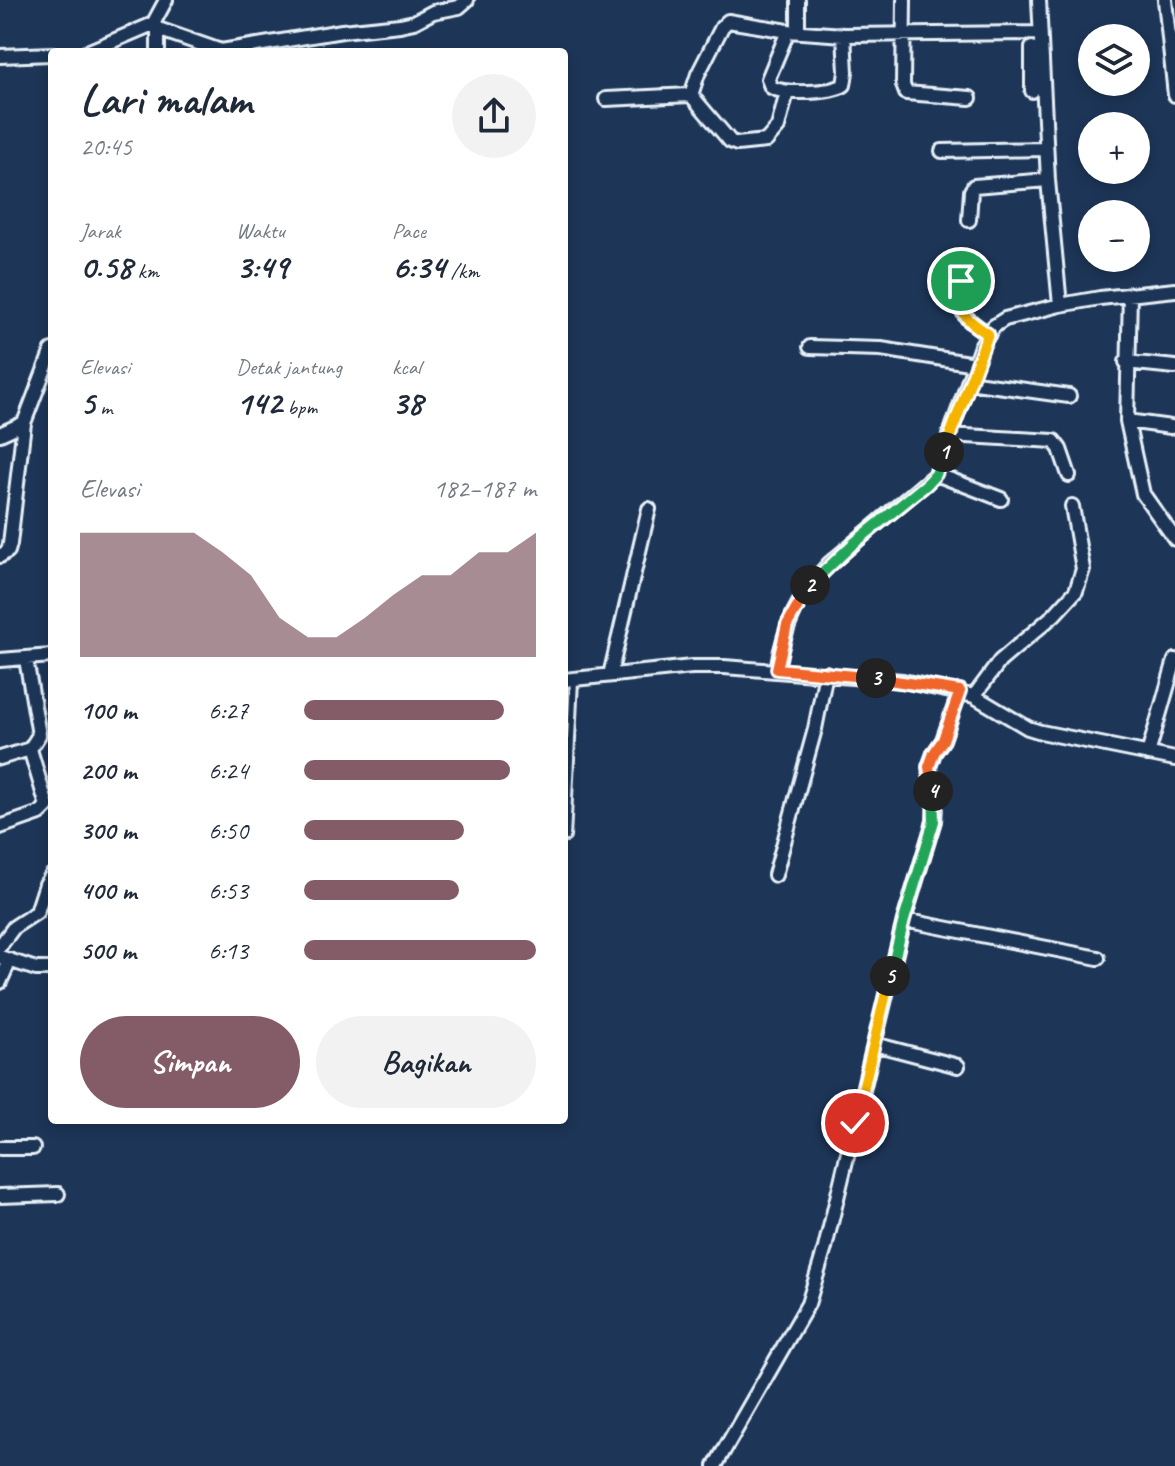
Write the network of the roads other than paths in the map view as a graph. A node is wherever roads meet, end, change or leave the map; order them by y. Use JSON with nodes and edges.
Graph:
{"nodes":[{"id":1,"x":166,"y":0,"type":"edge"},
{"id":2,"x":467,"y":0,"type":"edge"},
{"id":3,"x":798,"y":0,"type":"edge"},
{"id":4,"x":904,"y":0,"type":"edge"},
{"id":5,"x":1039,"y":0,"type":"edge"},
{"id":6,"x":1165,"y":0,"type":"edge"},
{"id":7,"x":156,"y":27,"type":"junction"},
{"id":8,"x":793,"y":31,"type":"junction"},
{"id":9,"x":902,"y":33,"type":"junction"},
{"id":10,"x":1036,"y":33,"type":"junction"},
{"id":11,"x":844,"y":35,"type":"junction"},
{"id":12,"x":98,"y":48,"type":"edge"},
{"id":13,"x":158,"y":48,"type":"edge"},
{"id":14,"x":214,"y":48,"type":"edge"},
{"id":15,"x":240,"y":48,"type":"edge"},
{"id":16,"x":48,"y":54,"type":"edge"},
{"id":17,"x":0,"y":56,"type":"edge"},
{"id":18,"x":1032,"y":91,"type":"dead end"},
{"id":19,"x":787,"y":92,"type":"junction"},
{"id":20,"x":691,"y":95,"type":"junction"},
{"id":21,"x":1175,"y":95,"type":"edge"},
{"id":22,"x":970,"y":98,"type":"dead end"},
{"id":23,"x":606,"y":99,"type":"dead end"},
{"id":24,"x":1046,"y":149,"type":"junction"},
{"id":25,"x":942,"y":151,"type":"dead end"},
{"id":26,"x":1048,"y":180,"type":"junction"},
{"id":27,"x":969,"y":220,"type":"dead end"},
{"id":28,"x":961,"y":281,"type":"dead end"},
{"id":29,"x":1175,"y":290,"type":"edge"},
{"id":30,"x":1130,"y":294,"type":"junction"},
{"id":31,"x":1060,"y":305,"type":"junction"},
{"id":32,"x":988,"y":334,"type":"junction"},
{"id":33,"x":810,"y":347,"type":"dead end"},
{"id":34,"x":48,"y":360,"type":"edge"},
{"id":35,"x":1126,"y":362,"type":"junction"},
{"id":36,"x":975,"y":364,"type":"junction"},
{"id":37,"x":1175,"y":367,"type":"edge"},
{"id":38,"x":968,"y":382,"type":"junction"},
{"id":39,"x":1069,"y":396,"type":"dead end"},
{"id":40,"x":1127,"y":421,"type":"junction"},
{"id":41,"x":24,"y":423,"type":"junction"},
{"id":42,"x":1171,"y":427,"type":"dead end"},
{"id":43,"x":0,"y":434,"type":"edge"},
{"id":44,"x":949,"y":435,"type":"junction"},
{"id":45,"x":936,"y":474,"type":"junction"},
{"id":46,"x":1069,"y":475,"type":"dead end"},
{"id":47,"x":1001,"y":499,"type":"dead end"},
{"id":48,"x":1072,"y":506,"type":"dead end"},
{"id":49,"x":649,"y":509,"type":"dead end"},
{"id":50,"x":1175,"y":539,"type":"edge"},
{"id":51,"x":0,"y":556,"type":"edge"},
{"id":52,"x":48,"y":656,"type":"edge"},
{"id":53,"x":26,"y":659,"type":"junction"},
{"id":54,"x":0,"y":660,"type":"edge"},
{"id":55,"x":1175,"y":660,"type":"edge"},
{"id":56,"x":777,"y":669,"type":"junction"},
{"id":57,"x":826,"y":673,"type":"junction"},
{"id":58,"x":610,"y":675,"type":"junction"},
{"id":59,"x":569,"y":680,"type":"edge"},
{"id":60,"x":960,"y":691,"type":"junction"},
{"id":61,"x":974,"y":696,"type":"junction"},
{"id":62,"x":568,"y":732,"type":"edge"},
{"id":63,"x":30,"y":749,"type":"junction"},
{"id":64,"x":1148,"y":754,"type":"junction"},
{"id":65,"x":0,"y":758,"type":"edge"},
{"id":66,"x":1175,"y":759,"type":"edge"},
{"id":67,"x":0,"y":827,"type":"edge"},
{"id":68,"x":775,"y":875,"type":"dead end"},
{"id":69,"x":48,"y":881,"type":"edge"},
{"id":70,"x":904,"y":920,"type":"junction"},
{"id":71,"x":0,"y":946,"type":"edge"},
{"id":72,"x":1098,"y":958,"type":"dead end"},
{"id":73,"x":5,"y":960,"type":"edge"},
{"id":74,"x":48,"y":969,"type":"edge"},
{"id":75,"x":0,"y":982,"type":"edge"},
{"id":76,"x":874,"y":1044,"type":"junction"},
{"id":77,"x":958,"y":1066,"type":"dead end"},
{"id":78,"x":0,"y":1148,"type":"edge"},
{"id":79,"x":33,"y":1148,"type":"dead end"},
{"id":80,"x":58,"y":1194,"type":"dead end"},
{"id":81,"x":0,"y":1196,"type":"edge"},
{"id":82,"x":715,"y":1466,"type":"edge"}],
"edges":[{"from":1,"to":7,"type":"street"},
{"from":2,"to":15,"type":"street"},
{"from":3,"to":8,"type":"street"},
{"from":4,"to":9,"type":"street"},
{"from":5,"to":10,"type":"street"},
{"from":6,"to":21,"type":"street"},
{"from":7,"to":12,"type":"street"},
{"from":7,"to":13,"type":"street"},
{"from":7,"to":14,"type":"street"},
{"from":8,"to":11,"type":"street"},
{"from":8,"to":19,"type":"street"},
{"from":8,"to":20,"type":"street"},
{"from":9,"to":10,"type":"street"},
{"from":9,"to":11,"type":"street"},
{"from":9,"to":22,"type":"street"},
{"from":10,"to":18,"type":"street"},
{"from":10,"to":24,"type":"street"},
{"from":11,"to":19,"type":"street"},
{"from":16,"to":17,"type":"street"},
{"from":19,"to":20,"type":"street"},
{"from":20,"to":23,"type":"street"},
{"from":24,"to":25,"type":"street"},
{"from":24,"to":26,"type":"street"},
{"from":26,"to":27,"type":"street"},
{"from":26,"to":31,"type":"street"},
{"from":28,"to":32,"type":"street"},
{"from":29,"to":30,"type":"street"},
{"from":30,"to":31,"type":"street"},
{"from":30,"to":35,"type":"street"},
{"from":31,"to":32,"type":"street"},
{"from":32,"to":36,"type":"street"},
{"from":33,"to":36,"type":"street"},
{"from":34,"to":41,"type":"street"},
{"from":35,"to":37,"type":"street"},
{"from":35,"to":40,"type":"street"},
{"from":36,"to":38,"type":"street"},
{"from":38,"to":39,"type":"street"},
{"from":38,"to":44,"type":"street"},
{"from":40,"to":42,"type":"street"},
{"from":40,"to":50,"type":"street"},
{"from":41,"to":43,"type":"street"},
{"from":41,"to":51,"type":"street"},
{"from":44,"to":45,"type":"street"},
{"from":44,"to":46,"type":"street"},
{"from":45,"to":47,"type":"street"},
{"from":45,"to":56,"type":"street"},
{"from":48,"to":61,"type":"street"},
{"from":49,"to":58,"type":"street"},
{"from":52,"to":53,"type":"street"},
{"from":53,"to":54,"type":"street"},
{"from":53,"to":63,"type":"street"},
{"from":55,"to":64,"type":"street"},
{"from":56,"to":57,"type":"street"},
{"from":56,"to":58,"type":"street"},
{"from":57,"to":60,"type":"street"},
{"from":57,"to":68,"type":"street"},
{"from":58,"to":59,"type":"street"},
{"from":59,"to":62,"type":"lane"},
{"from":60,"to":61,"type":"street"},
{"from":60,"to":70,"type":"street"},
{"from":61,"to":64,"type":"street"},
{"from":63,"to":65,"type":"street"},
{"from":63,"to":67,"type":"street"},
{"from":64,"to":66,"type":"street"},
{"from":69,"to":71,"type":"street"},
{"from":70,"to":72,"type":"street"},
{"from":70,"to":76,"type":"street"},
{"from":73,"to":74,"type":"street"},
{"from":73,"to":75,"type":"street"},
{"from":76,"to":77,"type":"street"},
{"from":76,"to":82,"type":"street"},
{"from":78,"to":79,"type":"street"},
{"from":80,"to":81,"type":"street"}]}
